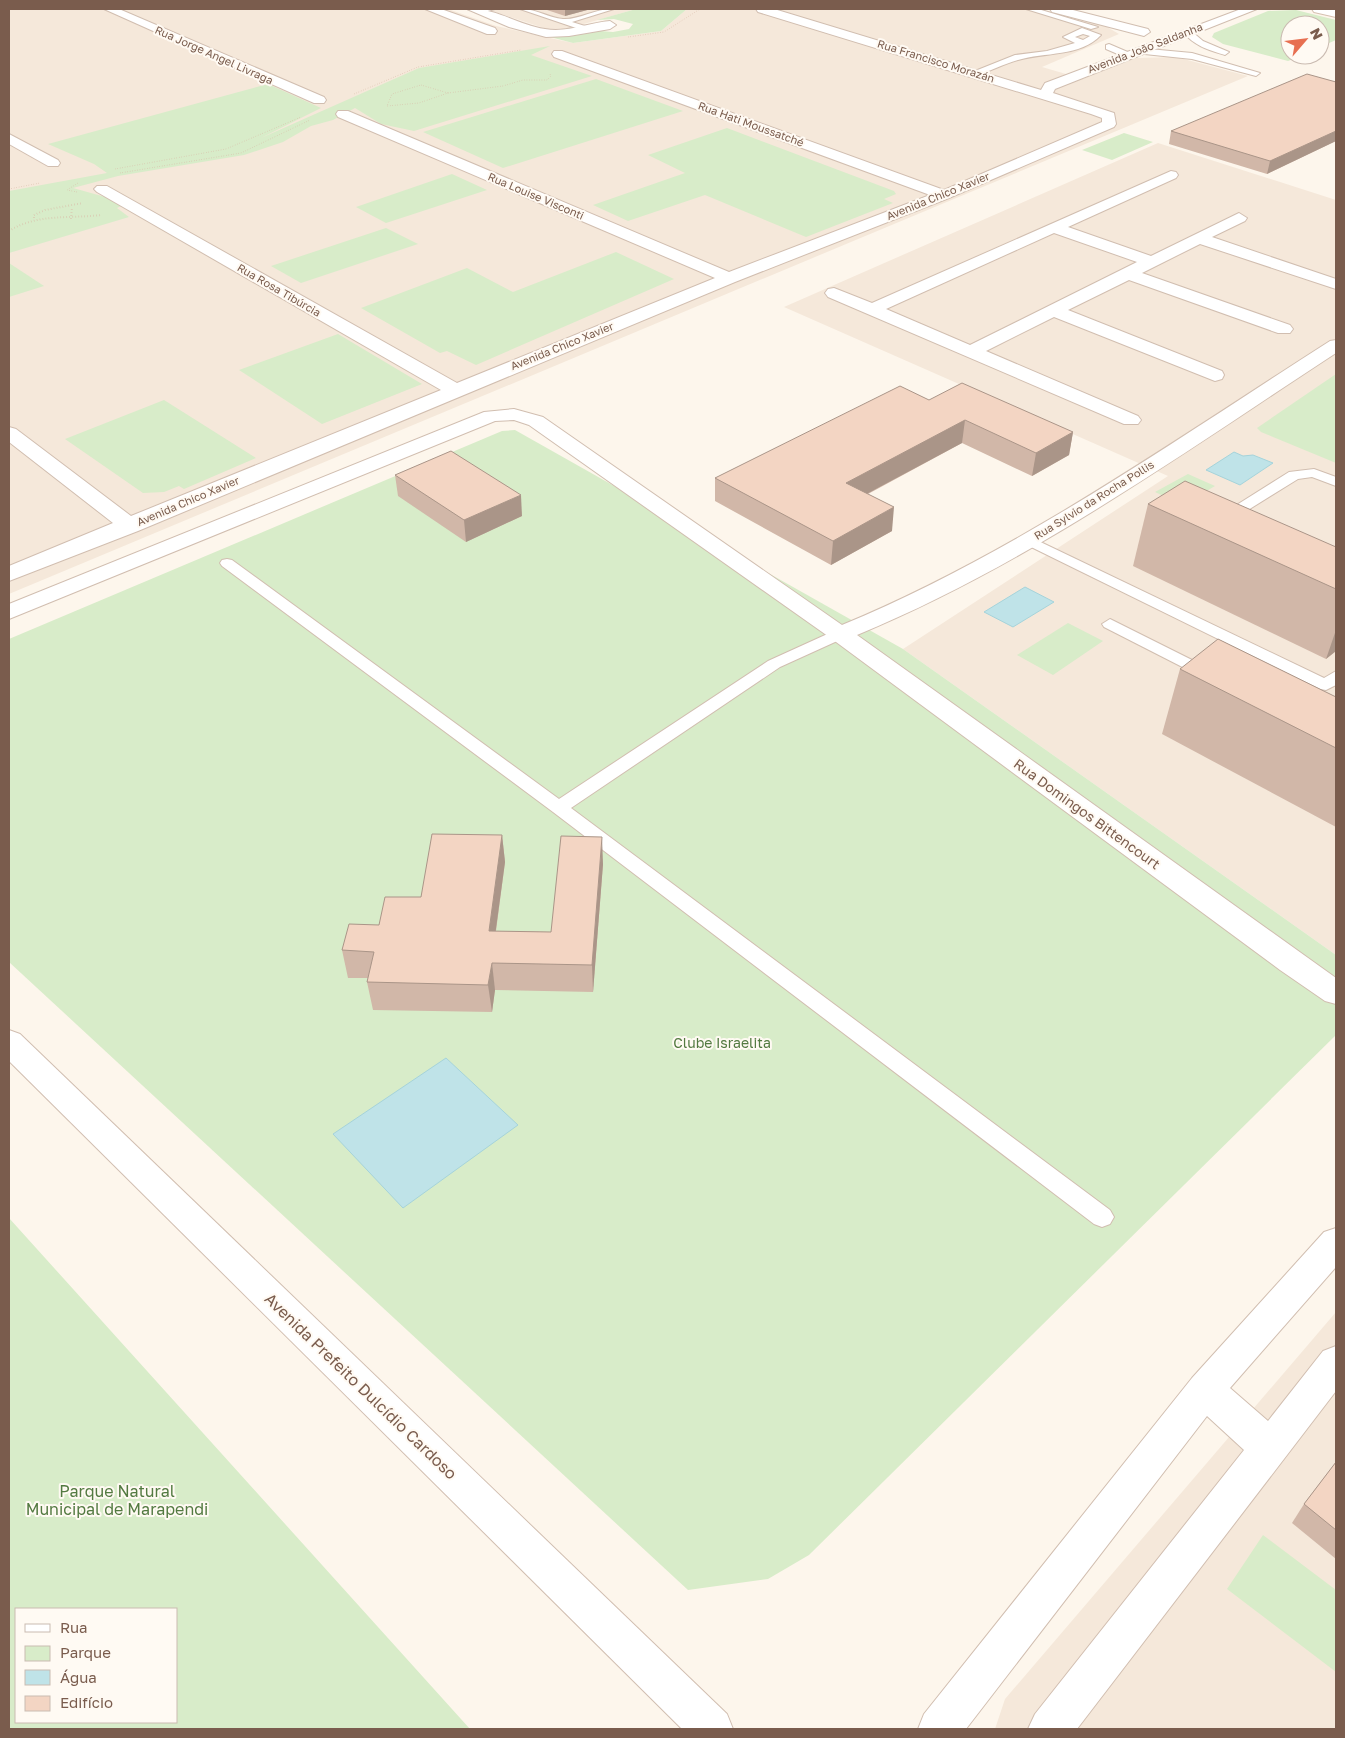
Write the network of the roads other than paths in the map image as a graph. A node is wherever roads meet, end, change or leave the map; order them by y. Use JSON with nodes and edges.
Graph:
{"nodes":[{"id":1,"x":110,"y":9,"type":"edge"},
{"id":2,"x":431,"y":9,"type":"edge"},
{"id":3,"x":479,"y":9,"type":"edge"},
{"id":4,"x":524,"y":9,"type":"edge"},
{"id":5,"x":610,"y":9,"type":"edge"},
{"id":6,"x":762,"y":9,"type":"edge"},
{"id":7,"x":1030,"y":9,"type":"edge"},
{"id":8,"x":1056,"y":9,"type":"edge"},
{"id":9,"x":1251,"y":9,"type":"edge"},
{"id":10,"x":1318,"y":9,"type":"edge"},
{"id":11,"x":1336,"y":13,"type":"edge"},
{"id":12,"x":562,"y":22,"type":"junction"},
{"id":13,"x":610,"y":25,"type":"dead end"},
{"id":14,"x":1159,"y":27,"type":"dead end"},
{"id":15,"x":582,"y":28,"type":"junction"},
{"id":16,"x":1189,"y":28,"type":"junction"},
{"id":17,"x":1144,"y":32,"type":"junction"},
{"id":18,"x":1094,"y":33,"type":"junction"},
{"id":19,"x":521,"y":41,"type":"road end"},
{"id":20,"x":1081,"y":42,"type":"junction"},
{"id":21,"x":1109,"y":47,"type":"junction"},
{"id":22,"x":1093,"y":53,"type":"dead end"},
{"id":23,"x":1132,"y":53,"type":"junction"},
{"id":24,"x":1228,"y":53,"type":"dead end"},
{"id":25,"x":558,"y":54,"type":"road end"},
{"id":26,"x":974,"y":73,"type":"junction"},
{"id":27,"x":1256,"y":73,"type":"dead end"},
{"id":28,"x":1027,"y":78,"type":"dead end"},
{"id":29,"x":1011,"y":84,"type":"junction"},
{"id":30,"x":1045,"y":95,"type":"junction"},
{"id":31,"x":319,"y":100,"type":"dead end"},
{"id":32,"x":342,"y":114,"type":"dead end"},
{"id":33,"x":1109,"y":116,"type":"joint"},
{"id":34,"x":9,"y":138,"type":"edge"},
{"id":35,"x":53,"y":164,"type":"dead end"},
{"id":36,"x":1171,"y":175,"type":"dead end"},
{"id":37,"x":102,"y":189,"type":"dead end"},
{"id":38,"x":944,"y":195,"type":"junction"},
{"id":39,"x":1239,"y":218,"type":"dead end"},
{"id":40,"x":1055,"y":228,"type":"junction"},
{"id":41,"x":1198,"y":238,"type":"junction"},
{"id":42,"x":1150,"y":261,"type":"junction"},
{"id":43,"x":1336,"y":267,"type":"edge"},
{"id":44,"x":1126,"y":273,"type":"junction"},
{"id":45,"x":1317,"y":277,"type":"junction"},
{"id":46,"x":729,"y":278,"type":"junction"},
{"id":47,"x":1336,"y":284,"type":"edge"},
{"id":48,"x":834,"y":293,"type":"dead end"},
{"id":49,"x":872,"y":309,"type":"junction"},
{"id":50,"x":1053,"y":310,"type":"junction"},
{"id":51,"x":1284,"y":329,"type":"dead end"},
{"id":52,"x":1336,"y":345,"type":"edge"},
{"id":53,"x":970,"y":352,"type":"junction"},
{"id":54,"x":1215,"y":375,"type":"dead end"},
{"id":55,"x":455,"y":390,"type":"junction"},
{"id":56,"x":1131,"y":420,"type":"dead end"},
{"id":57,"x":9,"y":433,"type":"edge"},
{"id":58,"x":1336,"y":482,"type":"edge"},
{"id":59,"x":130,"y":526,"type":"junction"},
{"id":60,"x":1268,"y":526,"type":"edge"},
{"id":61,"x":1028,"y":540,"type":"junction"},
{"id":62,"x":227,"y":564,"type":"dead end"},
{"id":63,"x":9,"y":574,"type":"edge"},
{"id":64,"x":9,"y":612,"type":"edge"},
{"id":65,"x":1110,"y":624,"type":"dead end"},
{"id":66,"x":840,"y":634,"type":"junction"},
{"id":67,"x":1336,"y":676,"type":"edge"},
{"id":68,"x":1223,"y":682,"type":"edge"},
{"id":69,"x":560,"y":808,"type":"junction"},
{"id":70,"x":1290,"y":962,"type":"junction"},
{"id":71,"x":1336,"y":970,"type":"edge"},
{"id":72,"x":1336,"y":993,"type":"edge"},
{"id":73,"x":9,"y":1042,"type":"edge"},
{"id":74,"x":1102,"y":1217,"type":"dead end"},
{"id":75,"x":1336,"y":1243,"type":"edge"},
{"id":76,"x":1336,"y":1363,"type":"edge"},
{"id":77,"x":1205,"y":1390,"type":"junction"},
{"id":78,"x":1264,"y":1455,"type":"junction"},
{"id":79,"x":712,"y":1729,"type":"edge"},
{"id":80,"x":939,"y":1729,"type":"edge"},
{"id":81,"x":1050,"y":1729,"type":"edge"}],
"edges":[{"from":1,"to":31,"type":"street","name":"Rua Jorge Angel Livraga"},
{"from":2,"to":19,"type":"street"},
{"from":3,"to":15,"type":"street"},
{"from":4,"to":12,"type":"lane"},
{"from":5,"to":12,"type":"lane"},
{"from":6,"to":26,"type":"street","name":"Rua Francisco Morazán"},
{"from":7,"to":18,"type":"lane"},
{"from":8,"to":17,"type":"street"},
{"from":9,"to":16,"type":"street","name":"Avenida João Saldanha"},
{"from":10,"to":11,"type":"street"},
{"from":12,"to":15,"type":"lane"},
{"from":13,"to":15,"type":"street"},
{"from":14,"to":17,"type":"street","name":"Avenida João Saldanha"},
{"from":16,"to":23,"type":"street","name":"Avenida João Saldanha"},
{"from":16,"to":24,"type":"lane"},
{"from":17,"to":21,"type":"street","name":"Avenida João Saldanha"},
{"from":18,"to":20,"type":"lane"},
{"from":18,"to":20,"type":"lane"},
{"from":20,"to":26,"type":"lane"},
{"from":21,"to":22,"type":"street","name":"Avenida João Saldanha"},
{"from":21,"to":23,"type":"lane"},
{"from":23,"to":27,"type":"lane"},
{"from":23,"to":30,"type":"street","name":"Avenida João Saldanha"},
{"from":25,"to":38,"type":"street","name":"Rua Hati Moussatché"},
{"from":26,"to":29,"type":"street","name":"Rua Francisco Morazán"},
{"from":28,"to":29,"type":"street"},
{"from":29,"to":30,"type":"street","name":"Rua Francisco Morazán"},
{"from":30,"to":33,"type":"street","name":"Rua Francisco Morazán"},
{"from":32,"to":46,"type":"street","name":"Rua Louise Visconti"},
{"from":33,"to":38,"type":"street","name":"Avenida Chico Xavier"},
{"from":34,"to":35,"type":"street"},
{"from":36,"to":40,"type":"street"},
{"from":37,"to":55,"type":"street","name":"Rua Rosa Tibúrcia"},
{"from":38,"to":46,"type":"street","name":"Avenida Chico Xavier"},
{"from":39,"to":41,"type":"street"},
{"from":40,"to":42,"type":"street"},
{"from":40,"to":49,"type":"street"},
{"from":41,"to":42,"type":"street"},
{"from":41,"to":45,"type":"street"},
{"from":42,"to":44,"type":"street"},
{"from":43,"to":45,"type":"street"},
{"from":44,"to":50,"type":"street"},
{"from":44,"to":51,"type":"street"},
{"from":45,"to":47,"type":"street"},
{"from":46,"to":55,"type":"street","name":"Avenida Chico Xavier"},
{"from":48,"to":49,"type":"street"},
{"from":49,"to":53,"type":"street"},
{"from":50,"to":53,"type":"street"},
{"from":50,"to":54,"type":"street"},
{"from":52,"to":61,"type":"street","name":"Rua Sylvio da Rocha Pollis"},
{"from":53,"to":56,"type":"street"},
{"from":55,"to":59,"type":"street","name":"Avenida Chico Xavier"},
{"from":57,"to":59,"type":"street"},
{"from":58,"to":60,"type":"lane"},
{"from":59,"to":63,"type":"street","name":"Avenida Chico Xavier"},
{"from":61,"to":66,"type":"street","name":"Rua Sylvio da Rocha Pollis"},
{"from":61,"to":67,"type":"lane"},
{"from":62,"to":69,"type":"lane"},
{"from":64,"to":66,"type":"street"},
{"from":65,"to":68,"type":"lane"},
{"from":66,"to":69,"type":"lane"},
{"from":66,"to":70,"type":"street","name":"Rua Domingos Bittencourt"},
{"from":69,"to":74,"type":"lane"},
{"from":70,"to":71,"type":"street"},
{"from":70,"to":72,"type":"street","name":"Rua Domingos Bittencourt"},
{"from":73,"to":79,"type":"street","name":"Avenida Prefeito Dulcídio Cardoso"},
{"from":75,"to":77,"type":"street"},
{"from":76,"to":78,"type":"street"},
{"from":77,"to":78,"type":"street"},
{"from":77,"to":80,"type":"street"},
{"from":78,"to":81,"type":"street"}]}
